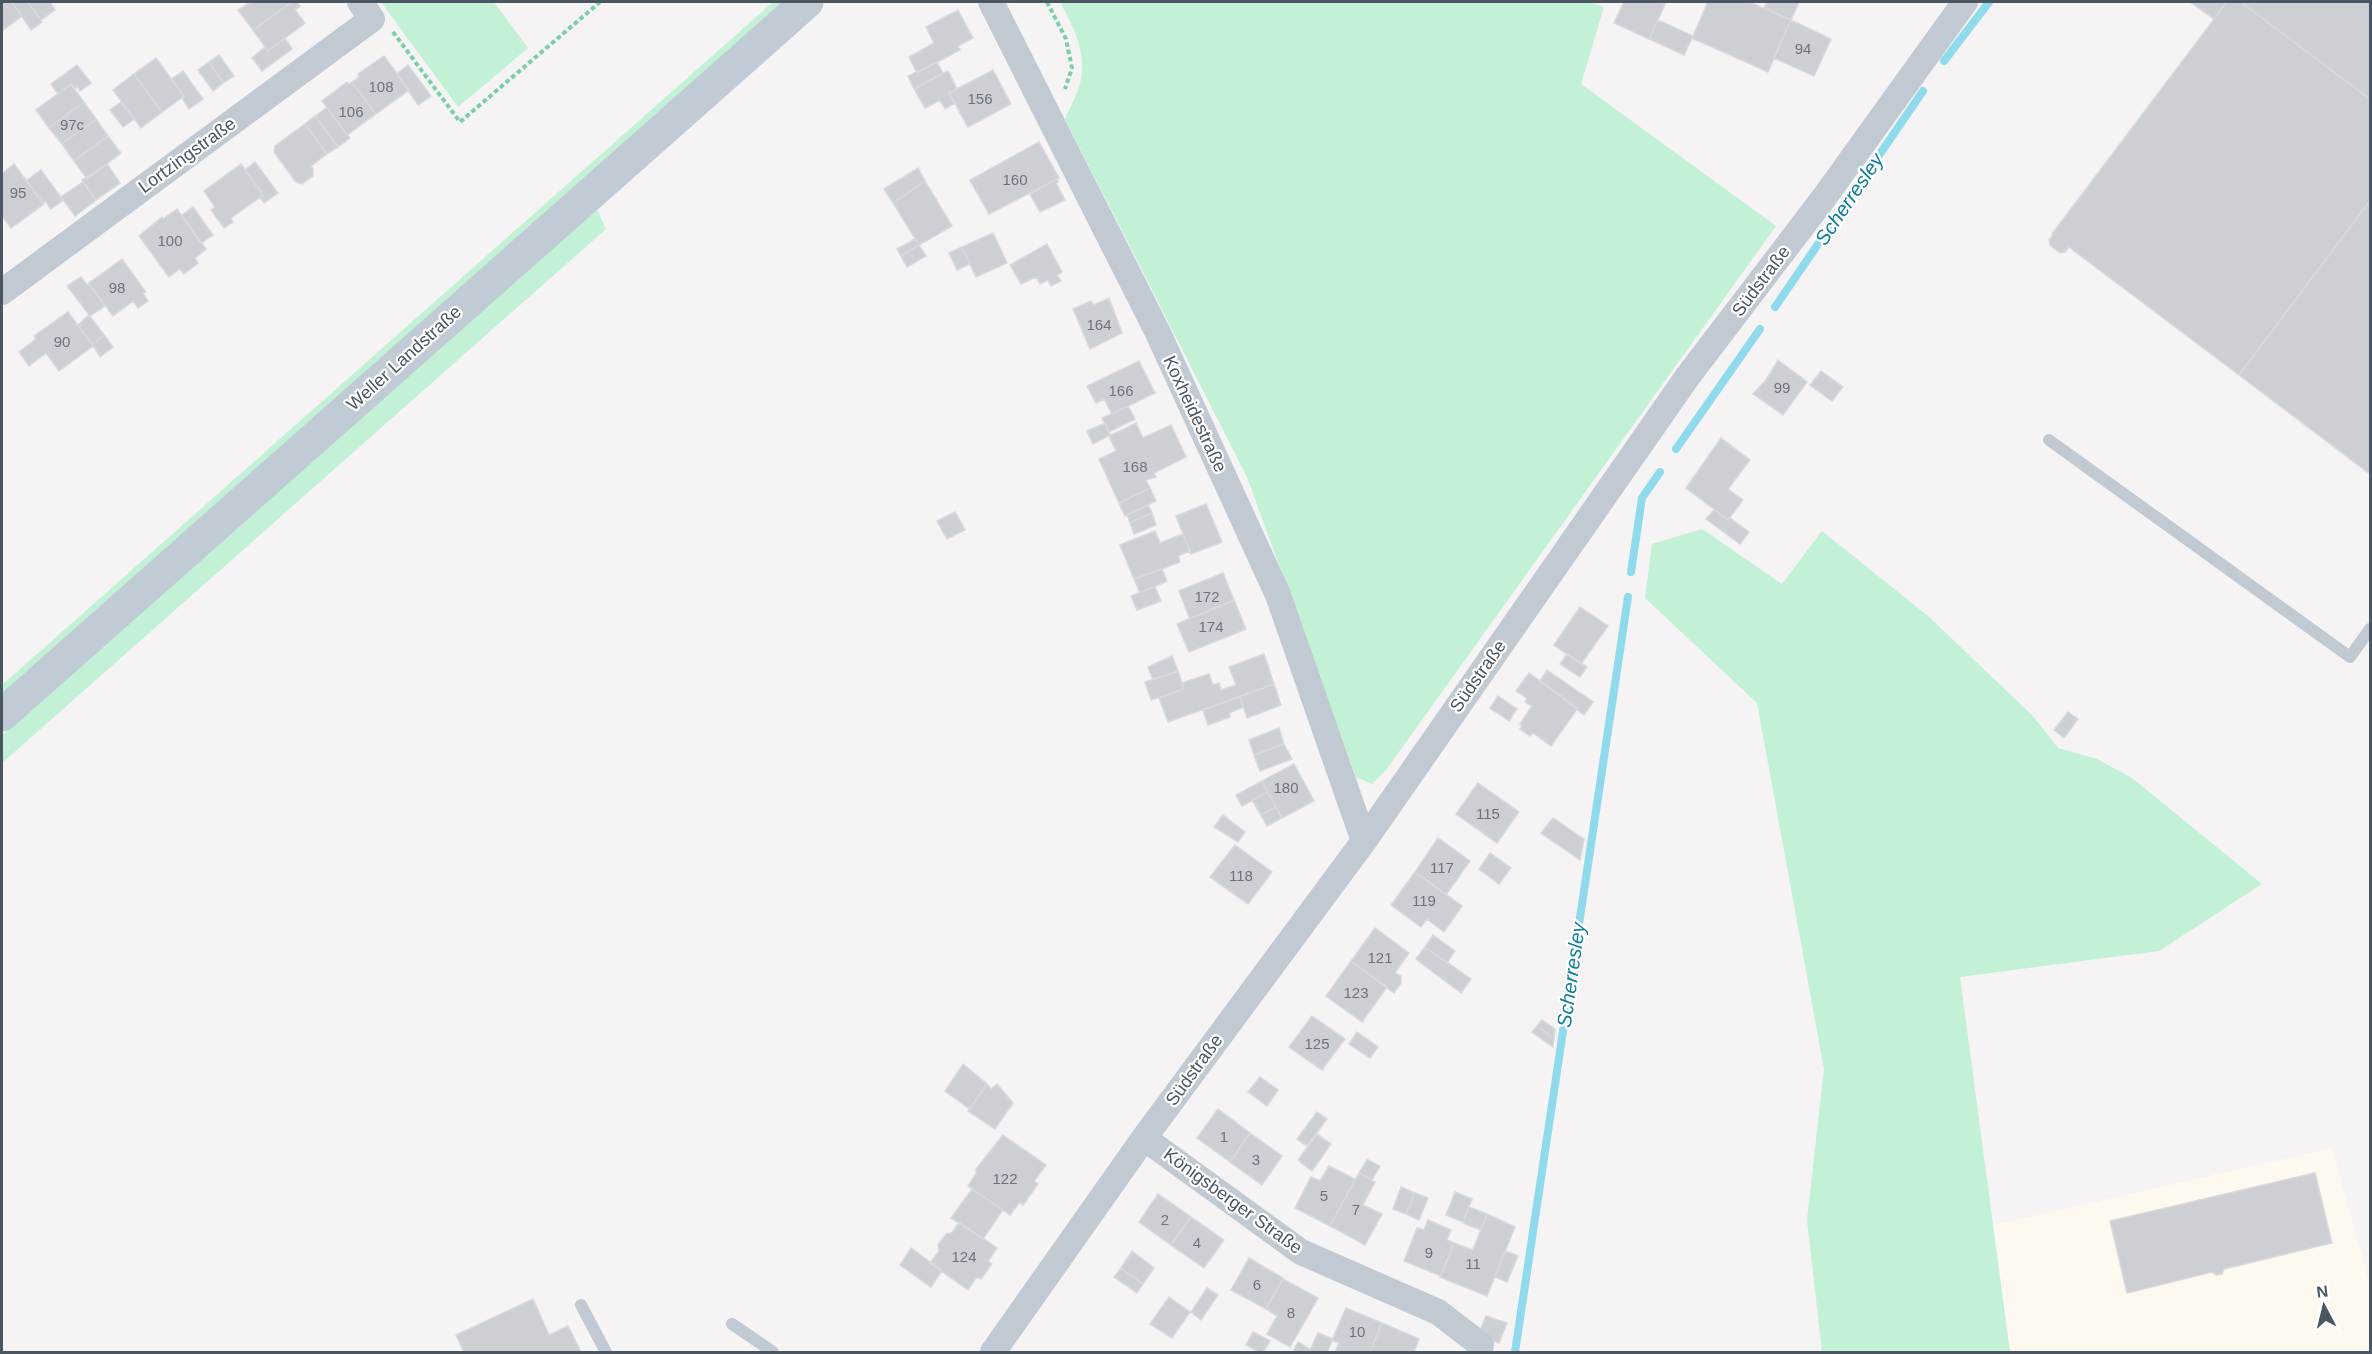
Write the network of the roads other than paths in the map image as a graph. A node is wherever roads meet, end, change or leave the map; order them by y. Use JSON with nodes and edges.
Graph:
{"nodes":[{"id":1,"x":807,"y":2,"type":"edge"},
{"id":2,"x":991,"y":2,"type":"edge"},
{"id":3,"x":1965,"y":2,"type":"edge"},
{"id":4,"x":366,"y":10,"type":"edge"},
{"id":5,"x":2,"y":292,"type":"edge"},
{"id":6,"x":2049,"y":440,"type":"dead end"},
{"id":7,"x":2370,"y":629,"type":"edge"},
{"id":8,"x":2,"y":716,"type":"edge"},
{"id":9,"x":1364,"y":841,"type":"junction"},
{"id":10,"x":1144,"y":1137,"type":"junction"},
{"id":11,"x":581,"y":1305,"type":"dead end"},
{"id":12,"x":732,"y":1324,"type":"dead end"},
{"id":13,"x":1481,"y":1345,"type":"dead end"},
{"id":14,"x":606,"y":1353,"type":"edge"},
{"id":15,"x":773,"y":1353,"type":"edge"},
{"id":16,"x":993,"y":1353,"type":"edge"}],
"edges":[{"from":1,"to":8,"type":"main road","name":"Weller Landstraße"},
{"from":2,"to":9,"type":"street","name":"Koxheidestraße"},
{"from":3,"to":9,"type":"street","name":"Südstraße"},
{"from":4,"to":5,"type":"street","name":"Lortzingstraße"},
{"from":6,"to":7,"type":"lane"},
{"from":9,"to":10,"type":"street","name":"Südstraße"},
{"from":10,"to":13,"type":"street","name":"Königsberger Straße"},
{"from":10,"to":16,"type":"street","name":"Südstraße"},
{"from":11,"to":14,"type":"lane"},
{"from":12,"to":15,"type":"lane"}]}
